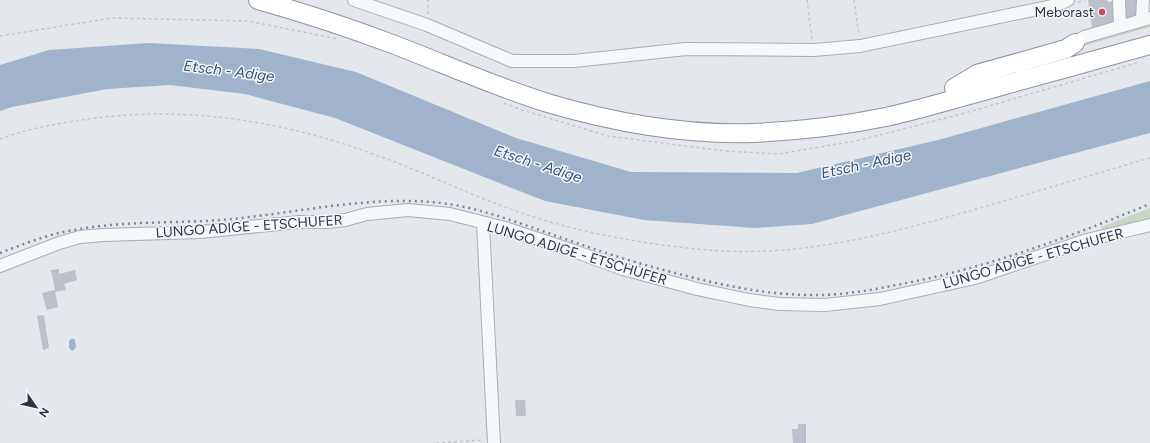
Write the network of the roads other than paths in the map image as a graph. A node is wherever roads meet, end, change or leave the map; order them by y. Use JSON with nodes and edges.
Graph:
{"nodes":[{"id":1,"x":258,"y":0,"type":"edge"},
{"id":2,"x":302,"y":0,"type":"edge"},
{"id":3,"x":354,"y":0,"type":"edge"},
{"id":4,"x":1068,"y":0,"type":"edge"},
{"id":5,"x":1119,"y":0,"type":"edge"},
{"id":6,"x":1143,"y":0,"type":"edge"},
{"id":7,"x":1147,"y":24,"type":"edge"},
{"id":8,"x":1120,"y":26,"type":"junction"},
{"id":9,"x":1075,"y":43,"type":"joint"},
{"id":10,"x":1150,"y":45,"type":"edge"},
{"id":11,"x":954,"y":88,"type":"junction"},
{"id":12,"x":483,"y":223,"type":"junction"},
{"id":13,"x":1150,"y":225,"type":"edge"},
{"id":14,"x":0,"y":266,"type":"edge"},
{"id":15,"x":494,"y":442,"type":"edge"}],
"edges":[{"from":1,"to":10,"type":"highway"},
{"from":2,"to":11,"type":"highway"},
{"from":3,"to":4,"type":"street"},
{"from":5,"to":8,"type":"street"},
{"from":6,"to":7,"type":"street"},
{"from":7,"to":8,"type":"street"},
{"from":7,"to":11,"type":"highway"},
{"from":8,"to":9,"type":"street"},
{"from":9,"to":11,"type":"highway"},
{"from":12,"to":13,"type":"street","name":"LUNGO ADIGE - ETSCHUFER"},
{"from":12,"to":14,"type":"street","name":"LUNGO ADIGE - ETSCHUFER"},
{"from":12,"to":15,"type":"street"}]}
